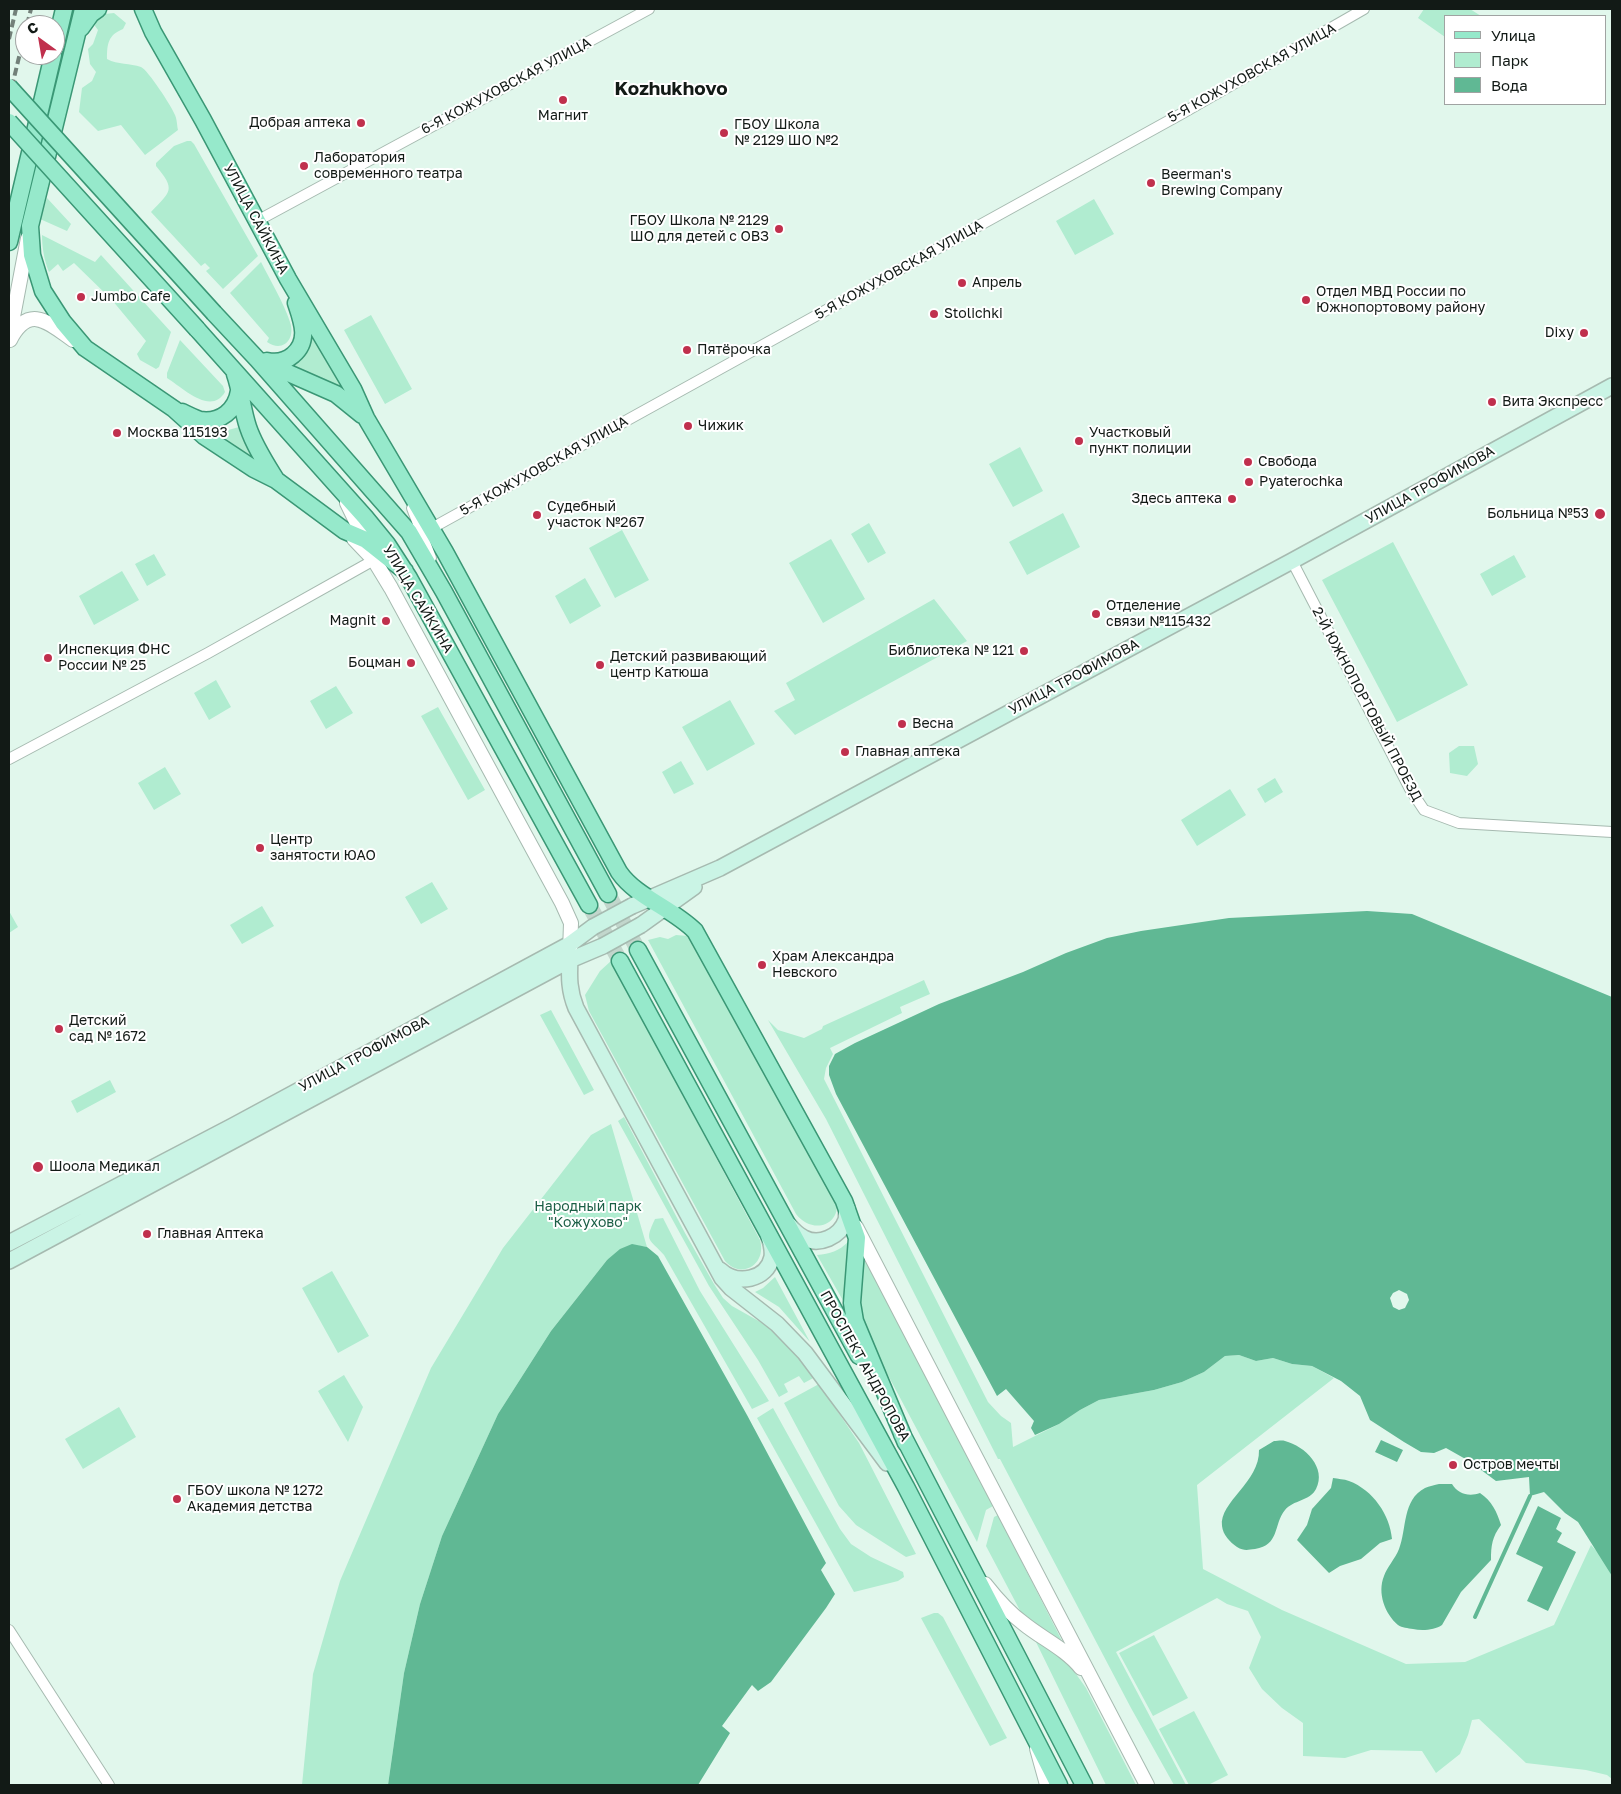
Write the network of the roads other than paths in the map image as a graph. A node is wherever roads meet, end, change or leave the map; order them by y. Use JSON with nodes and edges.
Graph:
{"nodes":[{"id":1,"x":83,"y":9,"type":"edge"},
{"id":2,"x":98,"y":9,"type":"edge"},
{"id":3,"x":129,"y":9,"type":"edge"},
{"id":4,"x":143,"y":9,"type":"edge"},
{"id":5,"x":649,"y":9,"type":"edge"},
{"id":6,"x":1364,"y":9,"type":"edge"},
{"id":7,"x":78,"y":32,"type":"junction"},
{"id":8,"x":153,"y":32,"type":"junction"},
{"id":9,"x":51,"y":65,"type":"edge"},
{"id":10,"x":9,"y":87,"type":"edge"},
{"id":11,"x":9,"y":122,"type":"edge"},
{"id":12,"x":257,"y":221,"type":"junction"},
{"id":13,"x":30,"y":226,"type":"junction"},
{"id":14,"x":9,"y":242,"type":"edge"},
{"id":15,"x":288,"y":279,"type":"junction"},
{"id":16,"x":9,"y":338,"type":"edge"},
{"id":17,"x":9,"y":342,"type":"edge"},
{"id":18,"x":85,"y":348,"type":"junction"},
{"id":19,"x":257,"y":359,"type":"junction"},
{"id":20,"x":227,"y":361,"type":"junction"},
{"id":21,"x":1612,"y":386,"type":"edge"},
{"id":22,"x":240,"y":388,"type":"junction"},
{"id":23,"x":174,"y":409,"type":"junction"},
{"id":24,"x":366,"y":418,"type":"junction"},
{"id":25,"x":276,"y":480,"type":"junction"},
{"id":26,"x":402,"y":480,"type":"junction"},
{"id":27,"x":336,"y":485,"type":"junction"},
{"id":28,"x":432,"y":528,"type":"junction"},
{"id":29,"x":345,"y":531,"type":"junction"},
{"id":30,"x":366,"y":540,"type":"junction"},
{"id":31,"x":374,"y":560,"type":"junction"},
{"id":32,"x":1292,"y":561,"type":"junction"},
{"id":33,"x":405,"y":571,"type":"junction"},
{"id":34,"x":444,"y":592,"type":"junction"},
{"id":35,"x":9,"y":760,"type":"edge"},
{"id":36,"x":1612,"y":832,"type":"edge"},
{"id":37,"x":720,"y":868,"type":"junction"},
{"id":38,"x":608,"y":894,"type":"tunnel mouth"},
{"id":39,"x":651,"y":898,"type":"junction"},
{"id":40,"x":589,"y":905,"type":"tunnel mouth"},
{"id":41,"x":664,"y":908,"type":"junction"},
{"id":42,"x":570,"y":944,"type":"junction"},
{"id":43,"x":638,"y":950,"type":"tunnel mouth"},
{"id":44,"x":570,"y":960,"type":"junction"},
{"id":45,"x":620,"y":961,"type":"tunnel mouth"},
{"id":46,"x":847,"y":1208,"type":"junction"},
{"id":47,"x":785,"y":1221,"type":"junction"},
{"id":48,"x":767,"y":1231,"type":"junction"},
{"id":49,"x":9,"y":1243,"type":"edge"},
{"id":50,"x":709,"y":1256,"type":"junction"},
{"id":51,"x":9,"y":1261,"type":"edge"},
{"id":52,"x":906,"y":1443,"type":"junction"},
{"id":53,"x":906,"y":1487,"type":"junction"},
{"id":54,"x":972,"y":1570,"type":"junction"},
{"id":55,"x":9,"y":1630,"type":"edge"},
{"id":56,"x":1099,"y":1693,"type":"junction"},
{"id":57,"x":1032,"y":1734,"type":"junction"},
{"id":58,"x":108,"y":1785,"type":"edge"},
{"id":59,"x":1045,"y":1785,"type":"edge"},
{"id":60,"x":1058,"y":1785,"type":"edge"},
{"id":61,"x":1084,"y":1785,"type":"edge"},
{"id":62,"x":1147,"y":1785,"type":"edge"}],
"edges":[{"from":1,"to":7,"type":"main road"},
{"from":2,"to":7,"type":"main road"},
{"from":3,"to":8,"type":"main road"},
{"from":4,"to":8,"type":"main road","name":"УЛИЦА САЙКИНА"},
{"from":5,"to":12,"type":"street","name":"6-Я КОЖУХОВСКАЯ УЛИЦА"},
{"from":6,"to":28,"type":"street","name":"5-Я КОЖУХОВСКАЯ УЛИЦА"},
{"from":7,"to":13,"type":"main road"},
{"from":8,"to":12,"type":"main road","name":"УЛИЦА САЙКИНА"},
{"from":9,"to":14,"type":"main road"},
{"from":10,"to":19,"type":"main road","name":"УЛИЦА САЙКИНА","bridge":true},
{"from":11,"to":20,"type":"main road","name":"УЛИЦА САЙКИНА","bridge":true},
{"from":12,"to":15,"type":"main road","name":"УЛИЦА САЙКИНА"},
{"from":13,"to":16,"type":"street"},
{"from":13,"to":18,"type":"main road"},
{"from":15,"to":19,"type":"main road"},
{"from":15,"to":24,"type":"main road","name":"УЛИЦА САЙКИНА"},
{"from":17,"to":18,"type":"street"},
{"from":18,"to":23,"type":"main road"},
{"from":19,"to":24,"type":"main road"},
{"from":19,"to":34,"type":"main road","name":"УЛИЦА САЙКИНА"},
{"from":20,"to":22,"type":"main road"},
{"from":20,"to":27,"type":"main road","name":"УЛИЦА САЙКИНА"},
{"from":21,"to":32,"type":"main road","name":"УЛИЦА ТРОФИМОВА"},
{"from":22,"to":23,"type":"main road"},
{"from":22,"to":25,"type":"main road"},
{"from":23,"to":25,"type":"main road"},
{"from":24,"to":26,"type":"main road","name":"УЛИЦА САЙКИНА"},
{"from":25,"to":29,"type":"main road"},
{"from":26,"to":28,"type":"main road"},
{"from":26,"to":34,"type":"street","name":"УЛИЦА САЙКИНА"},
{"from":27,"to":30,"type":"street"},
{"from":27,"to":33,"type":"main road","name":"УЛИЦА САЙКИНА"},
{"from":28,"to":39,"type":"main road"},
{"from":29,"to":30,"type":"main road"},
{"from":29,"to":31,"type":"street"},
{"from":30,"to":31,"type":"street"},
{"from":30,"to":33,"type":"main road"},
{"from":31,"to":35,"type":"street"},
{"from":31,"to":42,"type":"street"},
{"from":32,"to":36,"type":"street","name":"2-Й ЮЖНОПОРТОВЫЙ ПРОЕЗД"},
{"from":32,"to":37,"type":"main road","name":"УЛИЦА ТРОФИМОВА"},
{"from":33,"to":40,"type":"main road","name":"УЛИЦА САЙКИНА"},
{"from":34,"to":38,"type":"main road","name":"УЛИЦА САЙКИНА"},
{"from":37,"to":39,"type":"main road","name":"УЛИЦА ТРОФИМОВА"},
{"from":37,"to":41,"type":"main road","name":"УЛИЦА ТРОФИМОВА"},
{"from":39,"to":41,"type":"main road"},
{"from":39,"to":42,"type":"main road","name":"УЛИЦА ТРОФИМОВА","bridge":true},
{"from":41,"to":44,"type":"main road","name":"УЛИЦА ТРОФИМОВА","bridge":true},
{"from":41,"to":46,"type":"main road"},
{"from":42,"to":44,"type":"street"},
{"from":42,"to":49,"type":"main road","name":"УЛИЦА ТРОФИМОВА"},
{"from":43,"to":47,"type":"main road","name":"ПРОСПЕКТ АНДРОПОВА"},
{"from":44,"to":50,"type":"main road"},
{"from":44,"to":51,"type":"main road","name":"УЛИЦА ТРОФИМОВА"},
{"from":45,"to":48,"type":"main road","name":"ПРОСПЕКТ АНДРОПОВА"},
{"from":46,"to":47,"type":"main road"},
{"from":46,"to":52,"type":"main road"},
{"from":46,"to":56,"type":"street"},
{"from":47,"to":52,"type":"main road","name":"ПРОСПЕКТ АНДРОПОВА"},
{"from":48,"to":50,"type":"main road"},
{"from":48,"to":53,"type":"main road","name":"ПРОСПЕКТ АНДРОПОВА"},
{"from":50,"to":53,"type":"main road"},
{"from":52,"to":54,"type":"main road","name":"ПРОСПЕКТ АНДРОПОВА"},
{"from":53,"to":57,"type":"main road","name":"ПРОСПЕКТ АНДРОПОВА"},
{"from":54,"to":56,"type":"street"},
{"from":54,"to":61,"type":"main road","name":"ПРОСПЕКТ АНДРОПОВА"},
{"from":55,"to":58,"type":"street"},
{"from":56,"to":62,"type":"street"},
{"from":57,"to":59,"type":"street"},
{"from":57,"to":60,"type":"main road","name":"ПРОСПЕКТ АНДРОПОВА"}]}
